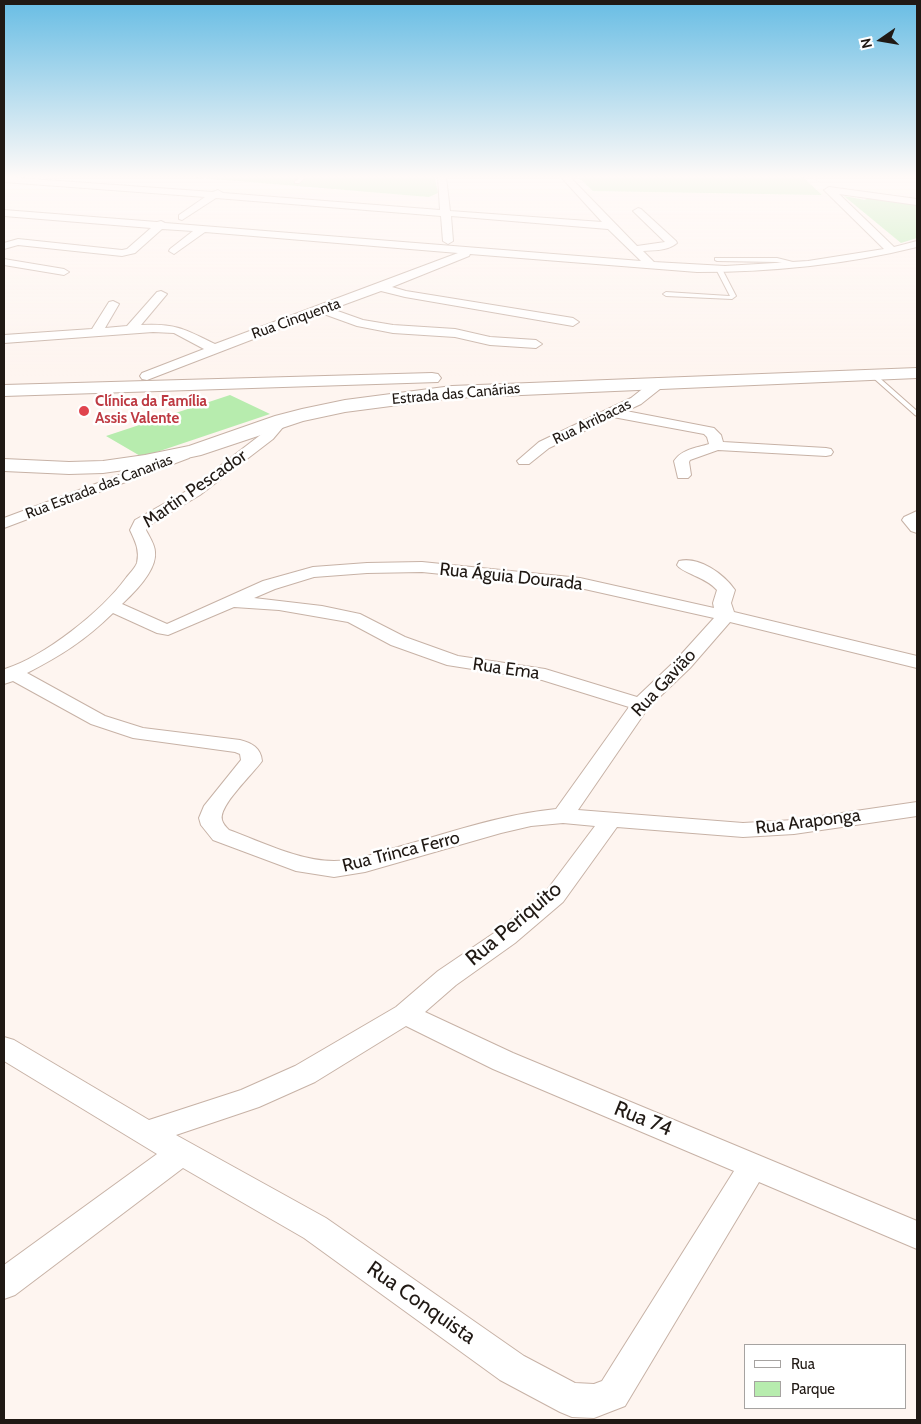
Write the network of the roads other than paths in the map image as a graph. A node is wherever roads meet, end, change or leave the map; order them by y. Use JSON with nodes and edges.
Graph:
{"nodes":[{"id":1,"x":32,"y":243,"type":"edge"},
{"id":2,"x":139,"y":243,"type":"edge"},
{"id":3,"x":184,"y":243,"type":"edge"},
{"id":4,"x":374,"y":243,"type":"edge"},
{"id":5,"x":446,"y":243,"type":"edge"},
{"id":6,"x":628,"y":243,"type":"edge"},
{"id":7,"x":671,"y":243,"type":"edge"},
{"id":8,"x":884,"y":243,"type":"edge"},
{"id":9,"x":917,"y":244,"type":"edge"},
{"id":10,"x":634,"y":249,"type":"junction"},
{"id":11,"x":446,"y":250,"type":"junction"},
{"id":12,"x":174,"y":251,"type":"dead end"},
{"id":13,"x":892,"y":251,"type":"junction"},
{"id":14,"x":917,"y":255,"type":"edge"},
{"id":15,"x":4,"y":262,"type":"edge"},
{"id":16,"x":718,"y":264,"type":"junction"},
{"id":17,"x":652,"y":265,"type":"junction"},
{"id":18,"x":64,"y":272,"type":"dead end"},
{"id":19,"x":381,"y":287,"type":"junction"},
{"id":20,"x":161,"y":294,"type":"dead end"},
{"id":21,"x":666,"y":294,"type":"dead end"},
{"id":22,"x":113,"y":304,"type":"dead end"},
{"id":23,"x":322,"y":310,"type":"junction"},
{"id":24,"x":573,"y":322,"type":"dead end"},
{"id":25,"x":132,"y":329,"type":"junction"},
{"id":26,"x":97,"y":330,"type":"junction"},
{"id":27,"x":4,"y":339,"type":"edge"},
{"id":28,"x":536,"y":344,"type":"dead end"},
{"id":29,"x":214,"y":349,"type":"junction"},
{"id":30,"x":917,"y":361,"type":"edge"},
{"id":31,"x":880,"y":370,"type":"junction"},
{"id":32,"x":917,"y":373,"type":"edge"},
{"id":33,"x":147,"y":376,"type":"dead end"},
{"id":34,"x":660,"y":382,"type":"junction"},
{"id":35,"x":243,"y":384,"type":"junction"},
{"id":36,"x":4,"y":391,"type":"edge"},
{"id":37,"x":613,"y":412,"type":"junction"},
{"id":38,"x":917,"y":414,"type":"edge"},
{"id":39,"x":282,"y":420,"type":"junction"},
{"id":40,"x":717,"y":446,"type":"junction"},
{"id":41,"x":194,"y":451,"type":"junction"},
{"id":42,"x":826,"y":452,"type":"dead end"},
{"id":43,"x":524,"y":461,"type":"dead end"},
{"id":44,"x":4,"y":465,"type":"edge"},
{"id":45,"x":683,"y":475,"type":"dead end"},
{"id":46,"x":917,"y":516,"type":"edge"},
{"id":47,"x":4,"y":523,"type":"edge"},
{"id":48,"x":917,"y":528,"type":"edge"},
{"id":49,"x":685,"y":565,"type":"dead end"},
{"id":50,"x":232,"y":602,"type":"junction"},
{"id":51,"x":112,"y":606,"type":"junction"},
{"id":52,"x":726,"y":616,"type":"junction"},
{"id":53,"x":917,"y":662,"type":"edge"},
{"id":54,"x":8,"y":676,"type":"edge"},
{"id":55,"x":641,"y":704,"type":"junction"},
{"id":56,"x":917,"y":810,"type":"edge"},
{"id":57,"x":563,"y":816,"type":"junction"},
{"id":58,"x":610,"y":821,"type":"junction"},
{"id":59,"x":405,"y":1014,"type":"junction"},
{"id":60,"x":4,"y":1048,"type":"edge"},
{"id":61,"x":146,"y":1133,"type":"junction"},
{"id":62,"x":181,"y":1153,"type":"junction"},
{"id":63,"x":753,"y":1166,"type":"junction"},
{"id":64,"x":917,"y":1234,"type":"edge"},
{"id":65,"x":4,"y":1284,"type":"edge"}],
"edges":[{"from":1,"to":2,"type":"street"},
{"from":3,"to":12,"type":"street"},
{"from":4,"to":11,"type":"street"},
{"from":5,"to":11,"type":"street"},
{"from":6,"to":10,"type":"street"},
{"from":7,"to":10,"type":"street"},
{"from":8,"to":13,"type":"street"},
{"from":9,"to":13,"type":"street"},
{"from":10,"to":17,"type":"street"},
{"from":11,"to":17,"type":"street","name":"Rua Cinquenta"},
{"from":11,"to":19,"type":"street","name":"Rua Cinquenta"},
{"from":13,"to":14,"type":"street"},
{"from":13,"to":16,"type":"street"},
{"from":15,"to":18,"type":"street"},
{"from":16,"to":17,"type":"street"},
{"from":16,"to":21,"type":"lane"},
{"from":19,"to":23,"type":"street","name":"Rua Cinquenta"},
{"from":19,"to":24,"type":"street"},
{"from":20,"to":25,"type":"street"},
{"from":22,"to":26,"type":"street"},
{"from":23,"to":28,"type":"street"},
{"from":23,"to":29,"type":"street","name":"Rua Cinquenta"},
{"from":25,"to":26,"type":"street"},
{"from":25,"to":29,"type":"street"},
{"from":26,"to":27,"type":"street"},
{"from":29,"to":33,"type":"street","name":"Rua Cinquenta"},
{"from":30,"to":31,"type":"main road","name":"Estrada das Canárias"},
{"from":31,"to":32,"type":"main road","name":"Estrada das Canárias"},
{"from":31,"to":34,"type":"main road","name":"Estrada das Canárias"},
{"from":31,"to":35,"type":"main road","name":"Estrada das Canárias"},
{"from":31,"to":38,"type":"lane"},
{"from":34,"to":37,"type":"street","name":"Rua Arribacas"},
{"from":34,"to":39,"type":"main road","name":"Estrada das Canárias"},
{"from":35,"to":36,"type":"main road","name":"Estrada das Canárias"},
{"from":35,"to":39,"type":"main road"},
{"from":37,"to":40,"type":"street"},
{"from":37,"to":43,"type":"street","name":"Rua Arribacas"},
{"from":39,"to":41,"type":"main road","name":"Estrada das Canárias"},
{"from":39,"to":51,"type":"street","name":"Martin Pescador"},
{"from":40,"to":42,"type":"street"},
{"from":40,"to":45,"type":"street"},
{"from":41,"to":44,"type":"main road","name":"Estrada das Canárias"},
{"from":41,"to":47,"type":"street","name":"Rua Estrada das Canarias"},
{"from":46,"to":48,"type":"street"},
{"from":49,"to":52,"type":"street"},
{"from":50,"to":51,"type":"street","name":"Rua Águia Dourada"},
{"from":50,"to":52,"type":"street","name":"Rua Águia Dourada"},
{"from":50,"to":55,"type":"street","name":"Rua Ema"},
{"from":51,"to":54,"type":"street","name":"Martin Pescador"},
{"from":52,"to":53,"type":"street","name":"Rua Águia Dourada"},
{"from":52,"to":55,"type":"street","name":"Rua Gavião"},
{"from":54,"to":57,"type":"street","name":"Rua Trinca Ferro"},
{"from":55,"to":57,"type":"street","name":"Rua Gavião"},
{"from":56,"to":58,"type":"street","name":"Rua Araponga"},
{"from":57,"to":58,"type":"street","name":"Rua Trinca Ferro"},
{"from":58,"to":59,"type":"street","name":"Rua Periquito"},
{"from":59,"to":61,"type":"street"},
{"from":59,"to":63,"type":"street","name":"Rua 74"},
{"from":60,"to":61,"type":"street","name":"Rua Conquista"},
{"from":61,"to":62,"type":"street","name":"Rua Conquista"},
{"from":62,"to":63,"type":"street","name":"Rua Conquista"},
{"from":62,"to":65,"type":"street"},
{"from":63,"to":64,"type":"street","name":"Rua 74"}]}
